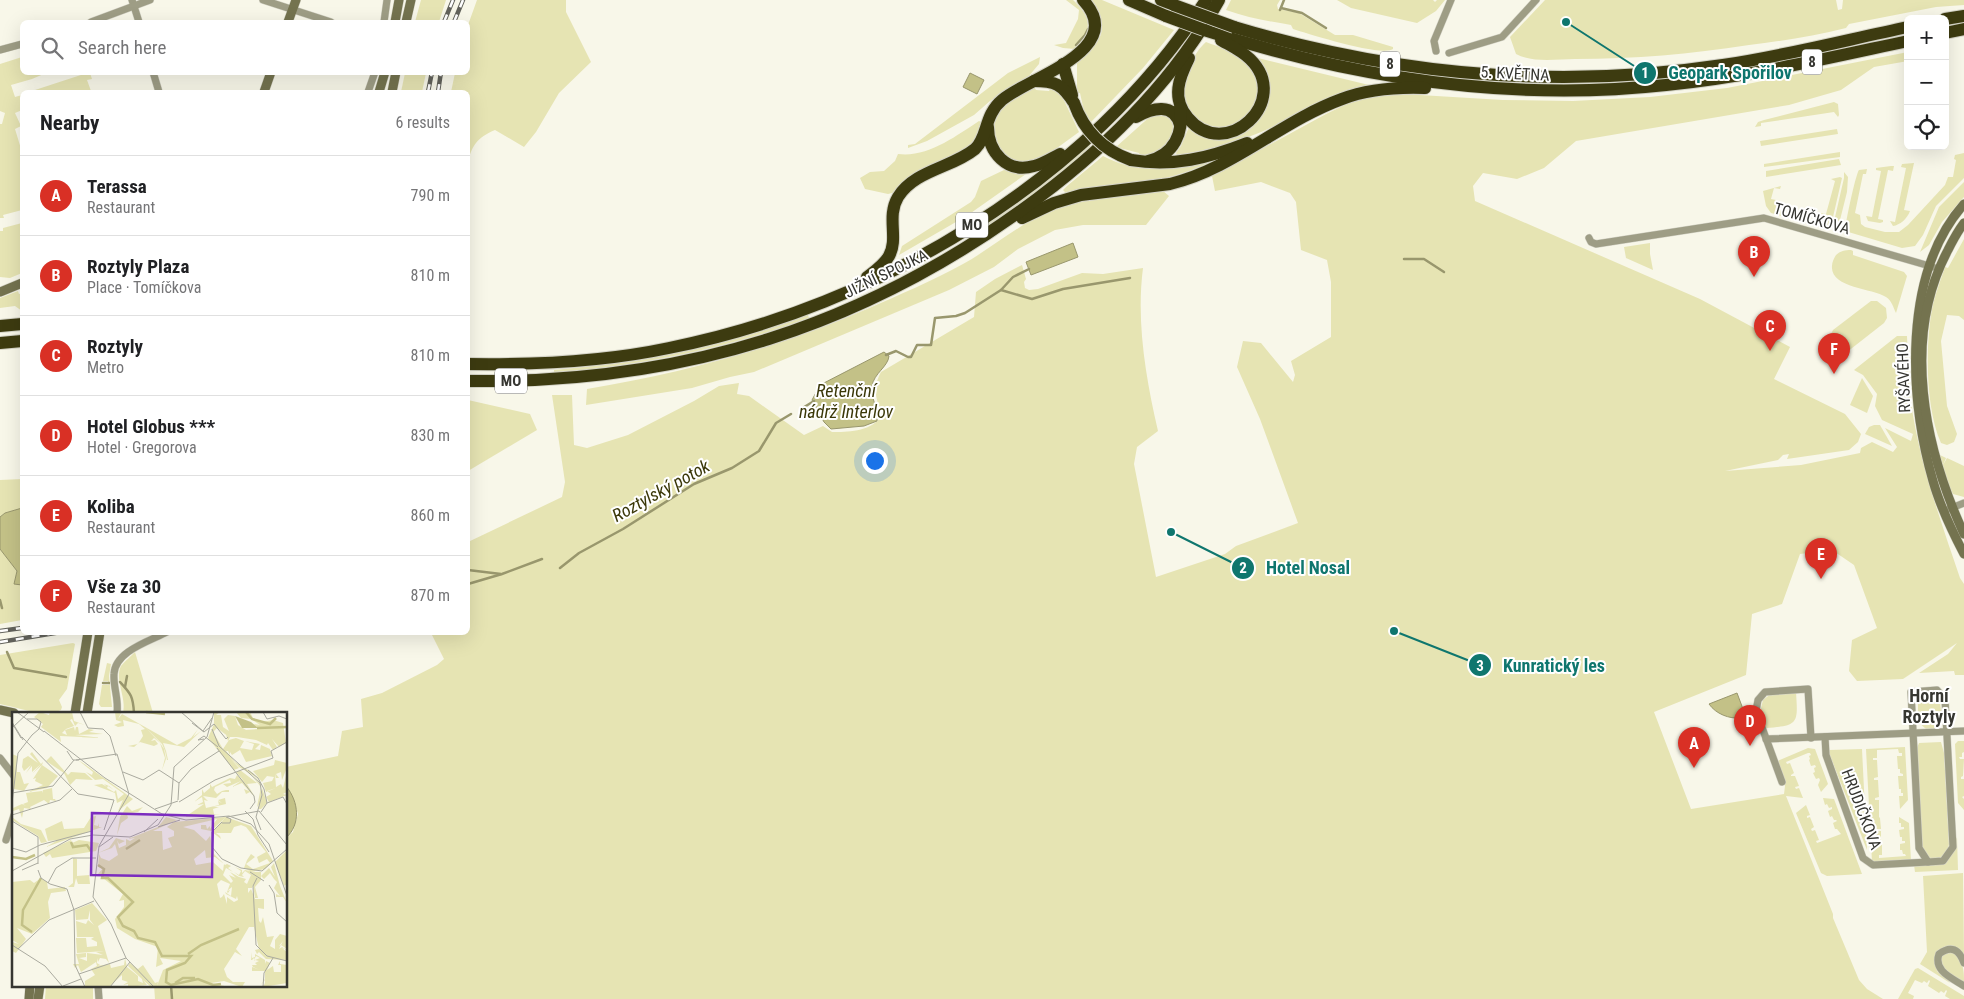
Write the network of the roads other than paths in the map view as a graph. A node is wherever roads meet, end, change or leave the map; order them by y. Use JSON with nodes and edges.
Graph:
{"nodes":[{"id":1,"x":150,"y":0,"type":"edge"},
{"id":2,"x":263,"y":0,"type":"edge"},
{"id":3,"x":296,"y":0,"type":"edge"},
{"id":4,"x":387,"y":0,"type":"edge"},
{"id":5,"x":399,"y":0,"type":"edge"},
{"id":6,"x":411,"y":0,"type":"edge"},
{"id":7,"x":1083,"y":0,"type":"edge"},
{"id":8,"x":1129,"y":0,"type":"edge"},
{"id":9,"x":1161,"y":0,"type":"edge"},
{"id":10,"x":1206,"y":0,"type":"edge"},
{"id":11,"x":1219,"y":0,"type":"edge"},
{"id":12,"x":1451,"y":0,"type":"edge"},
{"id":13,"x":1536,"y":0,"type":"edge"},
{"id":14,"x":133,"y":3,"type":"edge"},
{"id":15,"x":1168,"y":7,"type":"edge"},
{"id":16,"x":292,"y":10,"type":"junction"},
{"id":17,"x":1964,"y":16,"type":"edge"},
{"id":18,"x":1949,"y":18,"type":"edge"},
{"id":19,"x":95,"y":20,"type":"edge"},
{"id":20,"x":138,"y":20,"type":"edge"},
{"id":21,"x":289,"y":20,"type":"edge"},
{"id":22,"x":325,"y":20,"type":"edge"},
{"id":23,"x":384,"y":20,"type":"edge"},
{"id":24,"x":395,"y":20,"type":"edge"},
{"id":25,"x":406,"y":20,"type":"edge"},
{"id":26,"x":1204,"y":28,"type":"junction"},
{"id":27,"x":1904,"y":28,"type":"edge"},
{"id":28,"x":1964,"y":29,"type":"edge"},
{"id":29,"x":1949,"y":32,"type":"edge"},
{"id":30,"x":1225,"y":39,"type":"junction"},
{"id":31,"x":1904,"y":42,"type":"edge"},
{"id":32,"x":20,"y":45,"type":"edge"},
{"id":33,"x":0,"y":50,"type":"edge"},
{"id":34,"x":1436,"y":50,"type":"dead end"},
{"id":35,"x":1449,"y":53,"type":"dead end"},
{"id":36,"x":1062,"y":64,"type":"junction"},
{"id":37,"x":154,"y":75,"type":"edge"},
{"id":38,"x":270,"y":75,"type":"edge"},
{"id":39,"x":374,"y":75,"type":"edge"},
{"id":40,"x":384,"y":75,"type":"edge"},
{"id":41,"x":395,"y":75,"type":"edge"},
{"id":42,"x":1034,"y":81,"type":"junction"},
{"id":43,"x":1498,"y":89,"type":"junction"},
{"id":44,"x":158,"y":90,"type":"edge"},
{"id":45,"x":265,"y":90,"type":"edge"},
{"id":46,"x":369,"y":90,"type":"edge"},
{"id":47,"x":380,"y":90,"type":"edge"},
{"id":48,"x":392,"y":90,"type":"edge"},
{"id":49,"x":1074,"y":102,"type":"junction"},
{"id":50,"x":1179,"y":103,"type":"junction"},
{"id":51,"x":988,"y":119,"type":"junction"},
{"id":52,"x":1124,"y":125,"type":"junction"},
{"id":53,"x":1181,"y":130,"type":"junction"},
{"id":54,"x":1276,"y":133,"type":"junction"},
{"id":55,"x":1081,"y":143,"type":"junction"},
{"id":56,"x":1134,"y":161,"type":"junction"},
{"id":57,"x":1964,"y":204,"type":"edge"},
{"id":58,"x":1964,"y":223,"type":"edge"},
{"id":59,"x":984,"y":237,"type":"junction"},
{"id":60,"x":1589,"y":238,"type":"dead end"},
{"id":61,"x":1934,"y":268,"type":"junction"},
{"id":62,"x":20,"y":284,"type":"edge"},
{"id":63,"x":2,"y":289,"type":"edge"},
{"id":64,"x":852,"y":290,"type":"junction"},
{"id":65,"x":20,"y":320,"type":"edge"},
{"id":66,"x":20,"y":324,"type":"edge"},
{"id":67,"x":1,"y":326,"type":"edge"},
{"id":68,"x":20,"y":341,"type":"edge"},
{"id":69,"x":0,"y":343,"type":"edge"},
{"id":70,"x":470,"y":364,"type":"edge"},
{"id":71,"x":470,"y":381,"type":"edge"},
{"id":72,"x":1964,"y":503,"type":"edge"},
{"id":73,"x":1948,"y":509,"type":"junction"},
{"id":74,"x":1964,"y":534,"type":"edge"},
{"id":75,"x":1964,"y":554,"type":"edge"},
{"id":76,"x":88,"y":635,"type":"edge"},
{"id":77,"x":100,"y":635,"type":"edge"},
{"id":78,"x":161,"y":635,"type":"edge"},
{"id":79,"x":75,"y":712,"type":"edge"},
{"id":80,"x":87,"y":712,"type":"edge"},
{"id":81,"x":117,"y":712,"type":"edge"},
{"id":82,"x":1947,"y":731,"type":"junction"},
{"id":83,"x":1964,"y":731,"type":"edge"},
{"id":84,"x":1913,"y":734,"type":"junction"},
{"id":85,"x":1825,"y":737,"type":"junction"},
{"id":86,"x":1811,"y":738,"type":"junction"},
{"id":87,"x":1766,"y":739,"type":"junction"},
{"id":88,"x":0,"y":758,"type":"edge"},
{"id":89,"x":12,"y":773,"type":"edge"},
{"id":90,"x":1782,"y":782,"type":"dead end"},
{"id":91,"x":12,"y":821,"type":"edge"},
{"id":92,"x":6,"y":840,"type":"dead end"},
{"id":93,"x":1928,"y":862,"type":"junction"},
{"id":94,"x":1964,"y":963,"type":"edge"},
{"id":95,"x":30,"y":986,"type":"edge"},
{"id":96,"x":40,"y":986,"type":"edge"},
{"id":97,"x":98,"y":986,"type":"edge"},
{"id":98,"x":1964,"y":986,"type":"edge"},
{"id":99,"x":29,"y":999,"type":"edge"},
{"id":100,"x":38,"y":999,"type":"edge"},
{"id":101,"x":99,"y":999,"type":"edge"}],
"edges":[{"from":1,"to":14,"type":"street"},
{"from":2,"to":16,"type":"street"},
{"from":3,"to":16,"type":"main road"},
{"from":4,"to":23,"type":"street"},
{"from":5,"to":24,"type":"main road"},
{"from":6,"to":25,"type":"main road"},
{"from":7,"to":36,"type":"highway"},
{"from":8,"to":15,"type":"highway","name":"5. KVĚTNA","number":"8"},
{"from":9,"to":15,"type":"highway","name":"5. KVĚTNA","number":"8"},
{"from":10,"to":55,"type":"highway","name":"JIŽNÍ SPOJKA","number":"MO"},
{"from":11,"to":26,"type":"highway","name":"JIŽNÍ SPOJKA","number":"MO"},
{"from":12,"to":34,"type":"street"},
{"from":13,"to":35,"type":"street"},
{"from":14,"to":19,"type":"street"},
{"from":14,"to":20,"type":"street"},
{"from":15,"to":26,"type":"highway","name":"5. KVĚTNA","number":"8","bridge":true},
{"from":15,"to":27,"type":"highway","name":"5. KVĚTNA","number":"8","bridge":true},
{"from":16,"to":21,"type":"main road"},
{"from":16,"to":22,"type":"street"},
{"from":17,"to":18,"type":"highway"},
{"from":26,"to":30,"type":"highway","name":"5. KVĚTNA","number":"8"},
{"from":26,"to":50,"type":"highway"},
{"from":26,"to":52,"type":"highway","name":"JIŽNÍ SPOJKA","number":"MO"},
{"from":28,"to":29,"type":"highway"},
{"from":30,"to":43,"type":"highway","name":"5. KVĚTNA","number":"8"},
{"from":30,"to":50,"type":"highway"},
{"from":31,"to":43,"type":"highway","name":"5. KVĚTNA","number":"8"},
{"from":32,"to":33,"type":"street"},
{"from":36,"to":42,"type":"highway"},
{"from":36,"to":49,"type":"highway"},
{"from":37,"to":44,"type":"street"},
{"from":38,"to":45,"type":"main road"},
{"from":39,"to":46,"type":"street"},
{"from":40,"to":47,"type":"main road"},
{"from":41,"to":48,"type":"main road"},
{"from":42,"to":49,"type":"highway"},
{"from":42,"to":51,"type":"highway"},
{"from":43,"to":54,"type":"highway"},
{"from":49,"to":56,"type":"highway","bridge":true},
{"from":50,"to":53,"type":"highway"},
{"from":51,"to":55,"type":"highway"},
{"from":51,"to":64,"type":"highway"},
{"from":52,"to":53,"type":"highway"},
{"from":52,"to":59,"type":"highway","name":"JIŽNÍ SPOJKA","number":"MO"},
{"from":53,"to":56,"type":"highway"},
{"from":54,"to":56,"type":"highway"},
{"from":54,"to":59,"type":"highway"},
{"from":55,"to":64,"type":"highway","name":"JIŽNÍ SPOJKA","number":"MO"},
{"from":57,"to":61,"type":"main road","name":"RYŠAVÉHO"},
{"from":58,"to":61,"type":"main road","name":"RYŠAVÉHO"},
{"from":59,"to":71,"type":"highway","name":"JIŽNÍ SPOJKA","number":"MO"},
{"from":60,"to":61,"type":"street","name":"TOMÍČKOVA"},
{"from":61,"to":73,"type":"main road","name":"RYŠAVÉHO"},
{"from":62,"to":63,"type":"main road"},
{"from":64,"to":70,"type":"highway","name":"JIŽNÍ SPOJKA","number":"MO"},
{"from":65,"to":67,"type":"highway"},
{"from":66,"to":67,"type":"highway"},
{"from":68,"to":69,"type":"highway"},
{"from":72,"to":73,"type":"street"},
{"from":73,"to":74,"type":"main road","name":"RYŠAVÉHO"},
{"from":73,"to":75,"type":"main road","name":"RYŠAVÉHO"},
{"from":76,"to":79,"type":"main road"},
{"from":77,"to":80,"type":"main road"},
{"from":78,"to":81,"type":"street"},
{"from":82,"to":83,"type":"street"},
{"from":82,"to":84,"type":"street"},
{"from":82,"to":84,"type":"street","name":"HRUDIČKOVA"},
{"from":82,"to":93,"type":"street","name":"HRUDIČKOVA"},
{"from":84,"to":85,"type":"street"},
{"from":84,"to":93,"type":"street"},
{"from":85,"to":86,"type":"street"},
{"from":85,"to":93,"type":"street","name":"HRUDIČKOVA"},
{"from":86,"to":87,"type":"street"},
{"from":86,"to":87,"type":"street"},
{"from":87,"to":90,"type":"street"},
{"from":88,"to":89,"type":"street"},
{"from":91,"to":92,"type":"street"},
{"from":94,"to":98,"type":"street"},
{"from":95,"to":99,"type":"main road"},
{"from":96,"to":100,"type":"main road"},
{"from":97,"to":101,"type":"street"}]}
